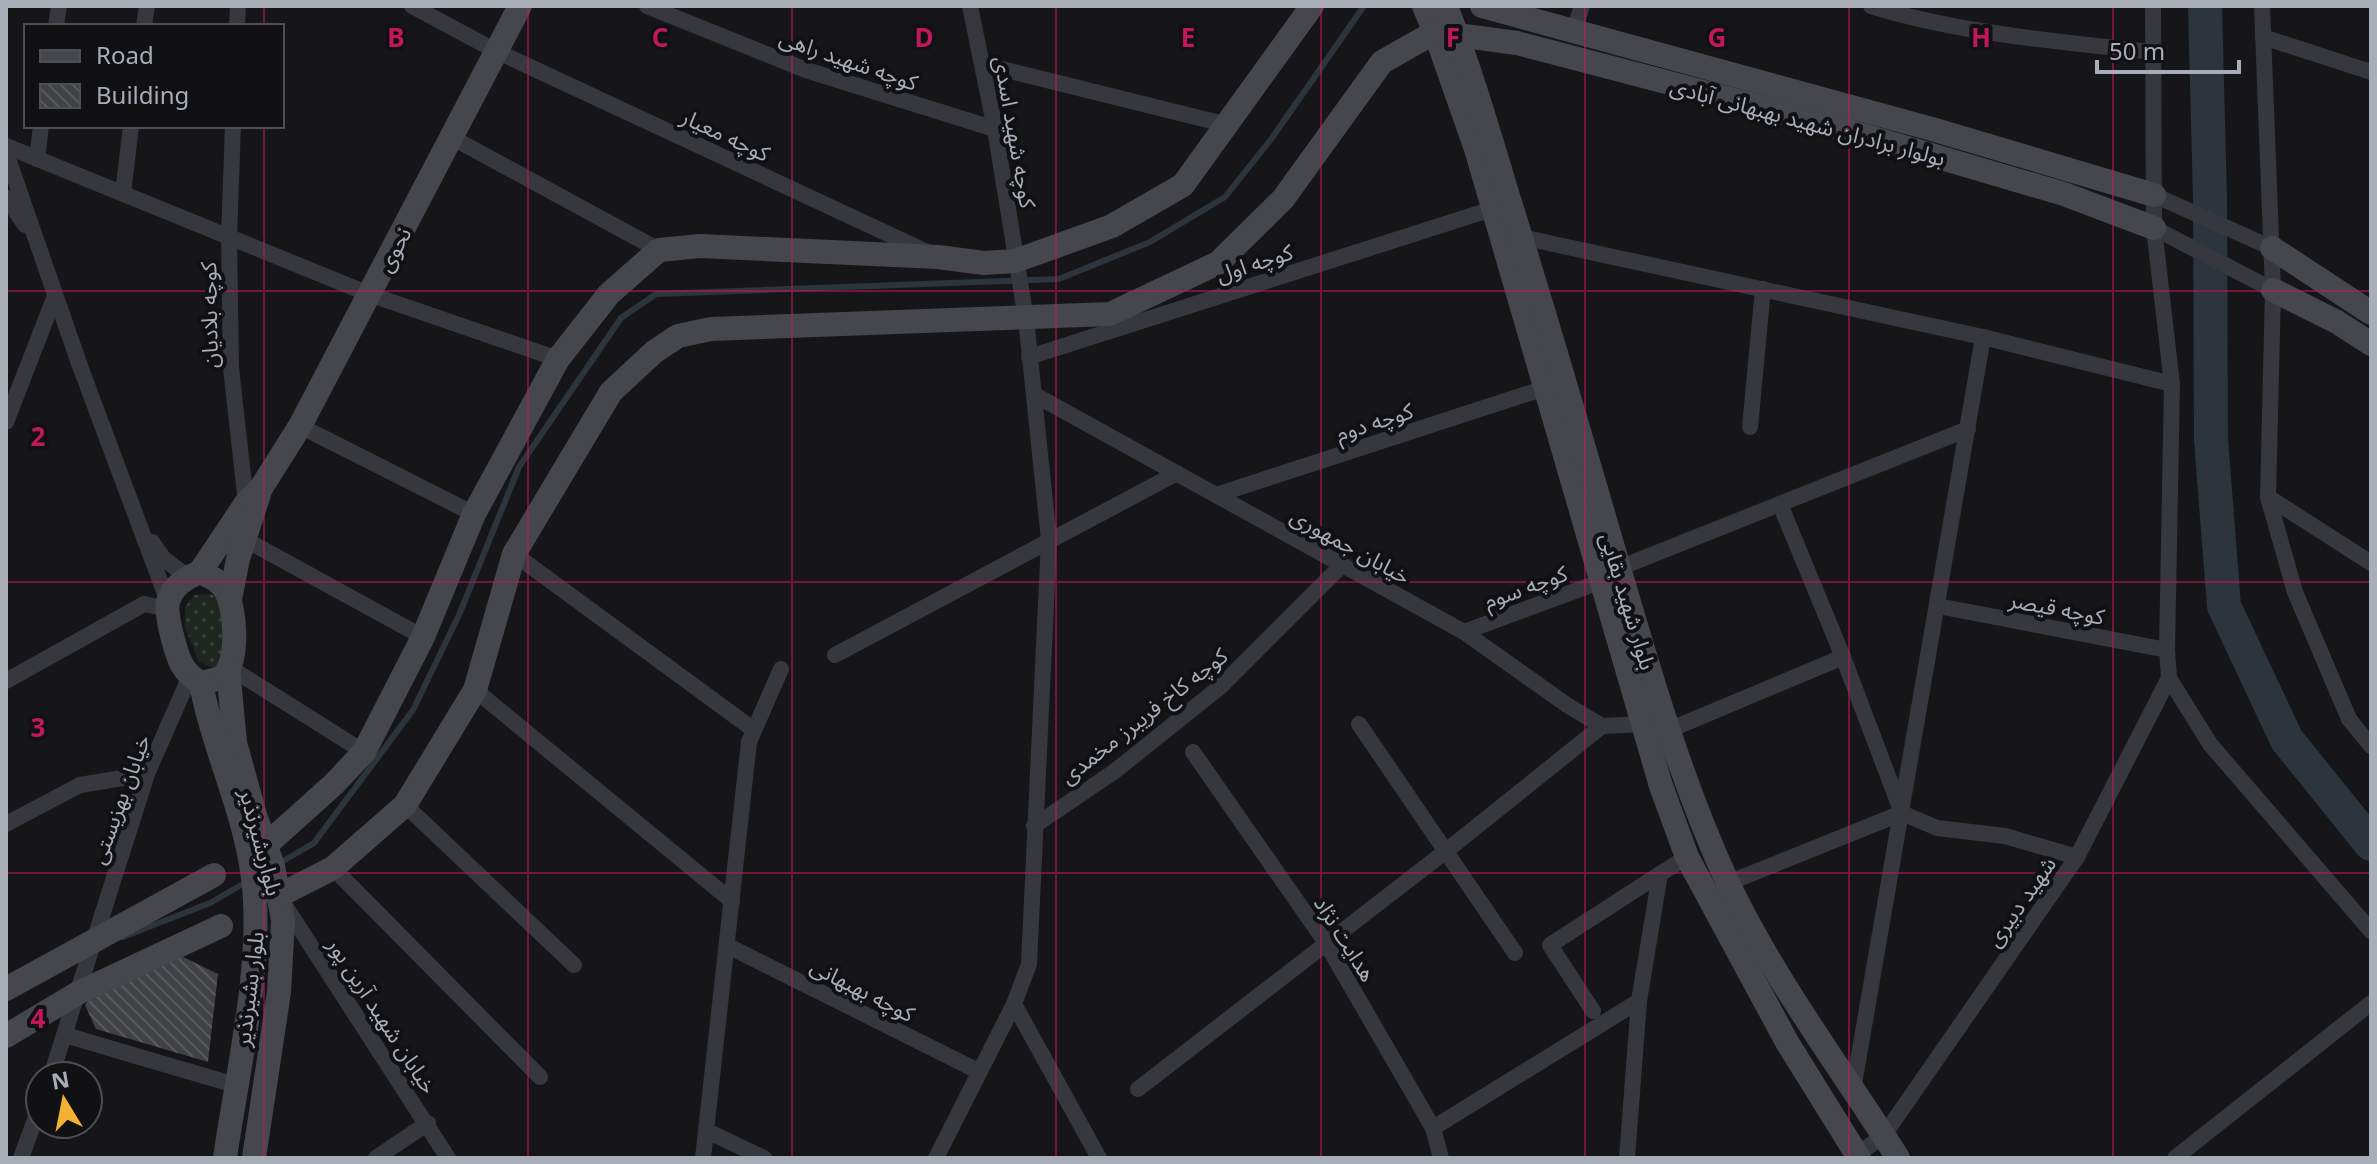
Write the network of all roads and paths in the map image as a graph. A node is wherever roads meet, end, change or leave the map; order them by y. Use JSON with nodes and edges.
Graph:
{"nodes":[{"id":1,"x":412,"y":6,"type":"edge"},
{"id":2,"x":520,"y":6,"type":"edge"},
{"id":3,"x":647,"y":6,"type":"edge"},
{"id":4,"x":970,"y":6,"type":"edge"},
{"id":5,"x":1312,"y":6,"type":"edge"},
{"id":6,"x":1424,"y":6,"type":"edge"},
{"id":7,"x":1446,"y":6,"type":"edge"},
{"id":8,"x":1482,"y":6,"type":"edge"},
{"id":9,"x":1582,"y":6,"type":"edge"},
{"id":10,"x":1871,"y":6,"type":"edge"},
{"id":11,"x":2153,"y":6,"type":"edge"},
{"id":12,"x":2262,"y":6,"type":"edge"},
{"id":13,"x":1574,"y":31,"type":"junction"},
{"id":14,"x":1446,"y":33,"type":"junction"},
{"id":15,"x":2263,"y":37,"type":"junction"},
{"id":16,"x":496,"y":51,"type":"junction"},
{"id":17,"x":2151,"y":52,"type":"junction"},
{"id":18,"x":982,"y":64,"type":"junction"},
{"id":19,"x":2371,"y":72,"type":"edge"},
{"id":20,"x":1228,"y":125,"type":"junction"},
{"id":21,"x":41,"y":128,"type":"edge"},
{"id":22,"x":131,"y":128,"type":"edge"},
{"id":23,"x":233,"y":128,"type":"edge"},
{"id":24,"x":995,"y":129,"type":"junction"},
{"id":25,"x":451,"y":137,"type":"junction"},
{"id":26,"x":6,"y":146,"type":"edge"},
{"id":27,"x":6,"y":153,"type":"edge"},
{"id":28,"x":37,"y":159,"type":"junction"},
{"id":29,"x":123,"y":193,"type":"junction"},
{"id":30,"x":2154,"y":195,"type":"junction"},
{"id":31,"x":6,"y":197,"type":"edge"},
{"id":32,"x":1492,"y":209,"type":"junction"},
{"id":33,"x":2154,"y":228,"type":"junction"},
{"id":34,"x":229,"y":236,"type":"junction"},
{"id":35,"x":1521,"y":237,"type":"junction"},
{"id":36,"x":38,"y":248,"type":"junction"},
{"id":37,"x":2272,"y":248,"type":"junction"},
{"id":38,"x":659,"y":250,"type":"junction"},
{"id":39,"x":938,"y":257,"type":"junction"},
{"id":40,"x":1015,"y":264,"type":"junction"},
{"id":41,"x":1763,"y":289,"type":"junction"},
{"id":42,"x":2273,"y":290,"type":"junction"},
{"id":43,"x":369,"y":294,"type":"junction"},
{"id":44,"x":55,"y":296,"type":"junction"},
{"id":45,"x":2371,"y":313,"type":"edge"},
{"id":46,"x":1026,"y":319,"type":"junction"},
{"id":47,"x":1983,"y":337,"type":"junction"},
{"id":48,"x":2371,"y":344,"type":"edge"},
{"id":49,"x":1029,"y":357,"type":"junction"},
{"id":50,"x":558,"y":359,"type":"junction"},
{"id":51,"x":2172,"y":384,"type":"junction"},
{"id":52,"x":1545,"y":388,"type":"junction"},
{"id":53,"x":1035,"y":395,"type":"junction"},
{"id":54,"x":6,"y":422,"type":"edge"},
{"id":55,"x":300,"y":426,"type":"junction"},
{"id":56,"x":1750,"y":427,"type":"dead end"},
{"id":57,"x":1968,"y":429,"type":"junction"},
{"id":58,"x":1177,"y":473,"type":"junction"},
{"id":59,"x":253,"y":495,"type":"junction"},
{"id":60,"x":1216,"y":495,"type":"junction"},
{"id":61,"x":2268,"y":497,"type":"junction"},
{"id":62,"x":1780,"y":504,"type":"junction"},
{"id":63,"x":474,"y":514,"type":"junction"},
{"id":64,"x":142,"y":528,"type":"junction"},
{"id":65,"x":246,"y":540,"type":"junction"},
{"id":66,"x":1049,"y":540,"type":"junction"},
{"id":67,"x":514,"y":554,"type":"junction"},
{"id":68,"x":2371,"y":563,"type":"edge"},
{"id":69,"x":1342,"y":565,"type":"junction"},
{"id":70,"x":1610,"y":574,"type":"junction"},
{"id":71,"x":194,"y":575,"type":"junction"},
{"id":72,"x":230,"y":599,"type":"junction"},
{"id":73,"x":168,"y":606,"type":"junction"},
{"id":74,"x":1938,"y":606,"type":"junction"},
{"id":75,"x":1464,"y":632,"type":"junction"},
{"id":76,"x":423,"y":637,"type":"junction"},
{"id":77,"x":2167,"y":650,"type":"junction"},
{"id":78,"x":835,"y":655,"type":"dead end"},
{"id":79,"x":1843,"y":657,"type":"junction"},
{"id":80,"x":229,"y":668,"type":"junction"},
{"id":81,"x":781,"y":669,"type":"dead end"},
{"id":82,"x":2169,"y":678,"type":"junction"},
{"id":83,"x":195,"y":679,"type":"junction"},
{"id":84,"x":6,"y":681,"type":"edge"},
{"id":85,"x":475,"y":690,"type":"junction"},
{"id":86,"x":234,"y":714,"type":"junction"},
{"id":87,"x":209,"y":720,"type":"junction"},
{"id":88,"x":1359,"y":724,"type":"dead end"},
{"id":89,"x":1643,"y":724,"type":"junction"},
{"id":90,"x":1602,"y":726,"type":"junction"},
{"id":91,"x":754,"y":730,"type":"junction"},
{"id":92,"x":1669,"y":730,"type":"junction"},
{"id":93,"x":2371,"y":746,"type":"edge"},
{"id":94,"x":364,"y":752,"type":"junction"},
{"id":95,"x":1193,"y":752,"type":"dead end"},
{"id":96,"x":147,"y":774,"type":"junction"},
{"id":97,"x":405,"y":805,"type":"junction"},
{"id":98,"x":1902,"y":813,"type":"junction"},
{"id":99,"x":6,"y":824,"type":"edge"},
{"id":100,"x":1034,"y":826,"type":"junction"},
{"id":101,"x":266,"y":845,"type":"junction"},
{"id":102,"x":1446,"y":851,"type":"junction"},
{"id":103,"x":1687,"y":857,"type":"junction"},
{"id":104,"x":2077,"y":857,"type":"junction"},
{"id":105,"x":333,"y":868,"type":"junction"},
{"id":106,"x":1660,"y":874,"type":"junction"},
{"id":107,"x":214,"y":875,"type":"dead end"},
{"id":108,"x":1728,"y":883,"type":"junction"},
{"id":109,"x":278,"y":896,"type":"junction"},
{"id":110,"x":732,"y":901,"type":"junction"},
{"id":111,"x":221,"y":926,"type":"dead end"},
{"id":112,"x":2371,"y":931,"type":"edge"},
{"id":113,"x":95,"y":939,"type":"junction"},
{"id":114,"x":1326,"y":943,"type":"junction"},
{"id":115,"x":728,"y":946,"type":"junction"},
{"id":116,"x":1515,"y":953,"type":"dead end"},
{"id":117,"x":574,"y":965,"type":"dead end"},
{"id":118,"x":6,"y":989,"type":"edge"},
{"id":119,"x":78,"y":993,"type":"junction"},
{"id":120,"x":1639,"y":1001,"type":"junction"},
{"id":121,"x":2371,"y":1003,"type":"edge"},
{"id":122,"x":1014,"y":1004,"type":"junction"},
{"id":123,"x":1593,"y":1011,"type":"dead end"},
{"id":124,"x":65,"y":1035,"type":"junction"},
{"id":125,"x":6,"y":1036,"type":"edge"},
{"id":126,"x":56,"y":1060,"type":"edge"},
{"id":127,"x":978,"y":1071,"type":"junction"},
{"id":128,"x":540,"y":1077,"type":"dead end"},
{"id":129,"x":235,"y":1085,"type":"junction"},
{"id":130,"x":1138,"y":1089,"type":"dead end"},
{"id":131,"x":1853,"y":1090,"type":"junction"},
{"id":132,"x":428,"y":1123,"type":"junction"},
{"id":133,"x":1433,"y":1128,"type":"junction"},
{"id":134,"x":707,"y":1131,"type":"junction"},
{"id":135,"x":1884,"y":1135,"type":"junction"},
{"id":136,"x":1857,"y":1157,"type":"edge"},
{"id":137,"x":225,"y":1158,"type":"edge"},
{"id":138,"x":254,"y":1158,"type":"edge"},
{"id":139,"x":376,"y":1158,"type":"edge"},
{"id":140,"x":448,"y":1158,"type":"edge"},
{"id":141,"x":703,"y":1158,"type":"edge"},
{"id":142,"x":764,"y":1158,"type":"edge"},
{"id":143,"x":936,"y":1158,"type":"edge"},
{"id":144,"x":1099,"y":1158,"type":"edge"},
{"id":145,"x":1441,"y":1158,"type":"edge"},
{"id":146,"x":1627,"y":1158,"type":"edge"},
{"id":147,"x":1898,"y":1158,"type":"edge"},
{"id":148,"x":2175,"y":1158,"type":"edge"}],
"edges":[{"from":1,"to":16,"type":"street","name":"کوچه معیار"},
{"from":2,"to":16,"type":"main road","name":"نحوی"},
{"from":3,"to":24,"type":"street","name":"کوچه شهید راهی"},
{"from":4,"to":18,"type":"street","name":"کوچه شهید اسدی"},
{"from":5,"to":20,"type":"main road"},
{"from":6,"to":14,"type":"main road","name":"بلوار شهید بقایی"},
{"from":7,"to":14,"type":"main road","name":"بلوار شهید بقایی"},
{"from":8,"to":13,"type":"main road","name":"بولوار برادران شهید بهبهانی آبادی"},
{"from":9,"to":13,"type":"street"},
{"from":10,"to":17,"type":"street"},
{"from":11,"to":17,"type":"street"},
{"from":12,"to":15,"type":"street"},
{"from":13,"to":30,"type":"main road","name":"بولوار برادران شهید بهبهانی آبادی"},
{"from":14,"to":32,"type":"main road","name":"بلوار شهید بقایی"},
{"from":14,"to":33,"type":"main road","name":"بولوار برادران شهید بهبهانی آبادی"},
{"from":14,"to":35,"type":"main road","name":"بلوار شهید بقایی"},
{"from":14,"to":46,"type":"main road"},
{"from":15,"to":19,"type":"street"},
{"from":15,"to":37,"type":"street"},
{"from":16,"to":25,"type":"main road","name":"نحوی"},
{"from":16,"to":39,"type":"street","name":"کوچه معیار"},
{"from":17,"to":30,"type":"street"},
{"from":18,"to":20,"type":"street"},
{"from":18,"to":24,"type":"street","name":"کوچه شهید اسدی"},
{"from":20,"to":40,"type":"main road"},
{"from":21,"to":28,"type":"street"},
{"from":22,"to":29,"type":"street"},
{"from":23,"to":34,"type":"street","name":"کوچه بلادیان"},
{"from":24,"to":40,"type":"street","name":"کوچه شهید اسدی"},
{"from":25,"to":38,"type":"street"},
{"from":25,"to":43,"type":"main road","name":"نحوی"},
{"from":26,"to":28,"type":"street"},
{"from":27,"to":36,"type":"street"},
{"from":28,"to":29,"type":"street"},
{"from":29,"to":34,"type":"street"},
{"from":30,"to":33,"type":"street"},
{"from":30,"to":37,"type":"street"},
{"from":31,"to":36,"type":"street"},
{"from":32,"to":49,"type":"street","name":"کوچه اول"},
{"from":32,"to":52,"type":"main road","name":"بلوار شهید بقایی"},
{"from":33,"to":42,"type":"street"},
{"from":33,"to":51,"type":"street"},
{"from":34,"to":43,"type":"street"},
{"from":34,"to":59,"type":"street","name":"کوچه بلادیان"},
{"from":35,"to":41,"type":"street"},
{"from":35,"to":70,"type":"main road","name":"بلوار شهید بقایی"},
{"from":36,"to":44,"type":"street"},
{"from":37,"to":42,"type":"street"},
{"from":37,"to":45,"type":"main road"},
{"from":38,"to":39,"type":"main road"},
{"from":38,"to":50,"type":"main road"},
{"from":39,"to":40,"type":"main road"},
{"from":40,"to":46,"type":"street","name":"کوچه شهید اسدی"},
{"from":41,"to":47,"type":"street"},
{"from":41,"to":56,"type":"street"},
{"from":42,"to":48,"type":"main road"},
{"from":42,"to":61,"type":"street"},
{"from":43,"to":50,"type":"street"},
{"from":43,"to":55,"type":"main road","name":"نحوی"},
{"from":44,"to":54,"type":"street"},
{"from":44,"to":64,"type":"street"},
{"from":46,"to":49,"type":"street","name":"کوچه شهید اسدی"},
{"from":46,"to":67,"type":"main road"},
{"from":47,"to":51,"type":"street"},
{"from":47,"to":57,"type":"street"},
{"from":49,"to":53,"type":"street","name":"کوچه شهید اسدی"},
{"from":50,"to":63,"type":"main road"},
{"from":51,"to":77,"type":"street"},
{"from":52,"to":60,"type":"street","name":"کوچه دوم"},
{"from":52,"to":70,"type":"main road","name":"بلوار شهید بقایی"},
{"from":53,"to":58,"type":"street","name":"خیابان جمهوری"},
{"from":53,"to":66,"type":"street","name":"کوچه شهید اسدی"},
{"from":55,"to":59,"type":"main road","name":"نحوی"},
{"from":55,"to":63,"type":"street"},
{"from":57,"to":62,"type":"street","name":"کوچه سوم"},
{"from":57,"to":74,"type":"street"},
{"from":58,"to":60,"type":"street","name":"خیابان جمهوری"},
{"from":58,"to":66,"type":"street"},
{"from":59,"to":65,"type":"main road"},
{"from":59,"to":71,"type":"main road"},
{"from":60,"to":69,"type":"street","name":"خیابان جمهوری"},
{"from":61,"to":68,"type":"street"},
{"from":61,"to":93,"type":"street"},
{"from":62,"to":70,"type":"street","name":"کوچه سوم"},
{"from":62,"to":79,"type":"street"},
{"from":63,"to":76,"type":"main road"},
{"from":64,"to":71,"type":"street"},
{"from":64,"to":73,"type":"street"},
{"from":65,"to":72,"type":"main road"},
{"from":65,"to":76,"type":"street"},
{"from":66,"to":78,"type":"street"},
{"from":66,"to":100,"type":"street","name":"کوچه شهید اسدی"},
{"from":67,"to":85,"type":"main road"},
{"from":67,"to":91,"type":"street"},
{"from":69,"to":75,"type":"street","name":"خیابان جمهوری"},
{"from":69,"to":100,"type":"street","name":"کوچه کاخ فریبرز مخمدی"},
{"from":70,"to":75,"type":"street","name":"کوچه سوم"},
{"from":70,"to":89,"type":"main road","name":"بلوار شهید بقایی"},
{"from":70,"to":92,"type":"main road","name":"بلوار شهید بقایی"},
{"from":71,"to":72,"type":"main road"},
{"from":71,"to":73,"type":"main road"},
{"from":72,"to":80,"type":"main road"},
{"from":73,"to":83,"type":"main road"},
{"from":73,"to":84,"type":"street"},
{"from":74,"to":77,"type":"street","name":"کوچه قیصر"},
{"from":74,"to":98,"type":"street"},
{"from":75,"to":90,"type":"street","name":"خیابان جمهوری"},
{"from":76,"to":94,"type":"main road"},
{"from":77,"to":82,"type":"street"},
{"from":79,"to":92,"type":"street"},
{"from":79,"to":98,"type":"street"},
{"from":80,"to":83,"type":"main road"},
{"from":80,"to":86,"type":"main road","name":"بلواربشیرنذیر"},
{"from":80,"to":94,"type":"street"},
{"from":81,"to":91,"type":"street"},
{"from":82,"to":104,"type":"street","name":"شهید دبیری"},
{"from":82,"to":112,"type":"street"},
{"from":83,"to":87,"type":"main road","name":"بلوار بشیرنذیر"},
{"from":83,"to":96,"type":"street","name":"خیابان بهزیستی"},
{"from":85,"to":97,"type":"main road"},
{"from":85,"to":110,"type":"street"},
{"from":86,"to":87,"type":"main road"},
{"from":86,"to":101,"type":"main road","name":"بلواربشیرنذیر"},
{"from":87,"to":129,"type":"main road","name":"بلوار بشیرنذیر"},
{"from":88,"to":102,"type":"street"},
{"from":89,"to":90,"type":"street"},
{"from":89,"to":103,"type":"main road","name":"بلوار شهید بقایی"},
{"from":90,"to":102,"type":"street"},
{"from":91,"to":110,"type":"street"},
{"from":92,"to":108,"type":"main road","name":"بلوار شهید بقایی"},
{"from":94,"to":101,"type":"main road"},
{"from":95,"to":114,"type":"street","name":"هدایت نژاد"},
{"from":96,"to":99,"type":"street"},
{"from":96,"to":113,"type":"street","name":"خیابان بهزیستی"},
{"from":97,"to":105,"type":"main road"},
{"from":97,"to":117,"type":"street"},
{"from":98,"to":104,"type":"street"},
{"from":98,"to":108,"type":"street"},
{"from":98,"to":131,"type":"street"},
{"from":100,"to":122,"type":"street","name":"کوچه شهید اسدی"},
{"from":101,"to":109,"type":"main road","name":"بلواربشیرنذیر"},
{"from":102,"to":114,"type":"street"},
{"from":102,"to":116,"type":"street"},
{"from":103,"to":106,"type":"street"},
{"from":103,"to":136,"type":"main road","name":"بلوار شهید بقایی"},
{"from":104,"to":135,"type":"street","name":"شهید دبیری"},
{"from":105,"to":109,"type":"main road"},
{"from":105,"to":128,"type":"street"},
{"from":106,"to":120,"type":"street"},
{"from":106,"to":123,"type":"street"},
{"from":107,"to":113,"type":"main road"},
{"from":108,"to":131,"type":"main road","name":"بلوار شهید بقایی"},
{"from":109,"to":132,"type":"street","name":"خیابان شهید آرین پور"},
{"from":109,"to":138,"type":"main road","name":"بلواربشیرنذیر"},
{"from":110,"to":115,"type":"street"},
{"from":111,"to":119,"type":"main road"},
{"from":113,"to":118,"type":"main road"},
{"from":113,"to":119,"type":"street","name":"خیابان بهزیستی"},
{"from":114,"to":130,"type":"street"},
{"from":114,"to":133,"type":"street","name":"هدایت نژاد"},
{"from":115,"to":127,"type":"street","name":"کوچه بهبهانی"},
{"from":115,"to":134,"type":"street"},
{"from":119,"to":124,"type":"street"},
{"from":119,"to":125,"type":"main road"},
{"from":120,"to":133,"type":"street"},
{"from":120,"to":146,"type":"street"},
{"from":121,"to":148,"type":"street"},
{"from":122,"to":127,"type":"street","name":"کوچه شهید اسدی"},
{"from":122,"to":144,"type":"street"},
{"from":124,"to":126,"type":"street"},
{"from":124,"to":129,"type":"street"},
{"from":127,"to":143,"type":"street","name":"کوچه شهید اسدی"},
{"from":129,"to":137,"type":"main road","name":"بلوار بشیرنذیر"},
{"from":131,"to":135,"type":"main road","name":"بلوار شهید بقایی"},
{"from":132,"to":139,"type":"street"},
{"from":132,"to":140,"type":"street","name":"خیابان شهید آرین پور"},
{"from":133,"to":145,"type":"street","name":"هدایت نژاد"},
{"from":134,"to":141,"type":"street"},
{"from":134,"to":142,"type":"street"},
{"from":135,"to":136,"type":"street","name":"شهید دبیری"},
{"from":135,"to":147,"type":"main road","name":"بلوار شهید بقایی"}]}
